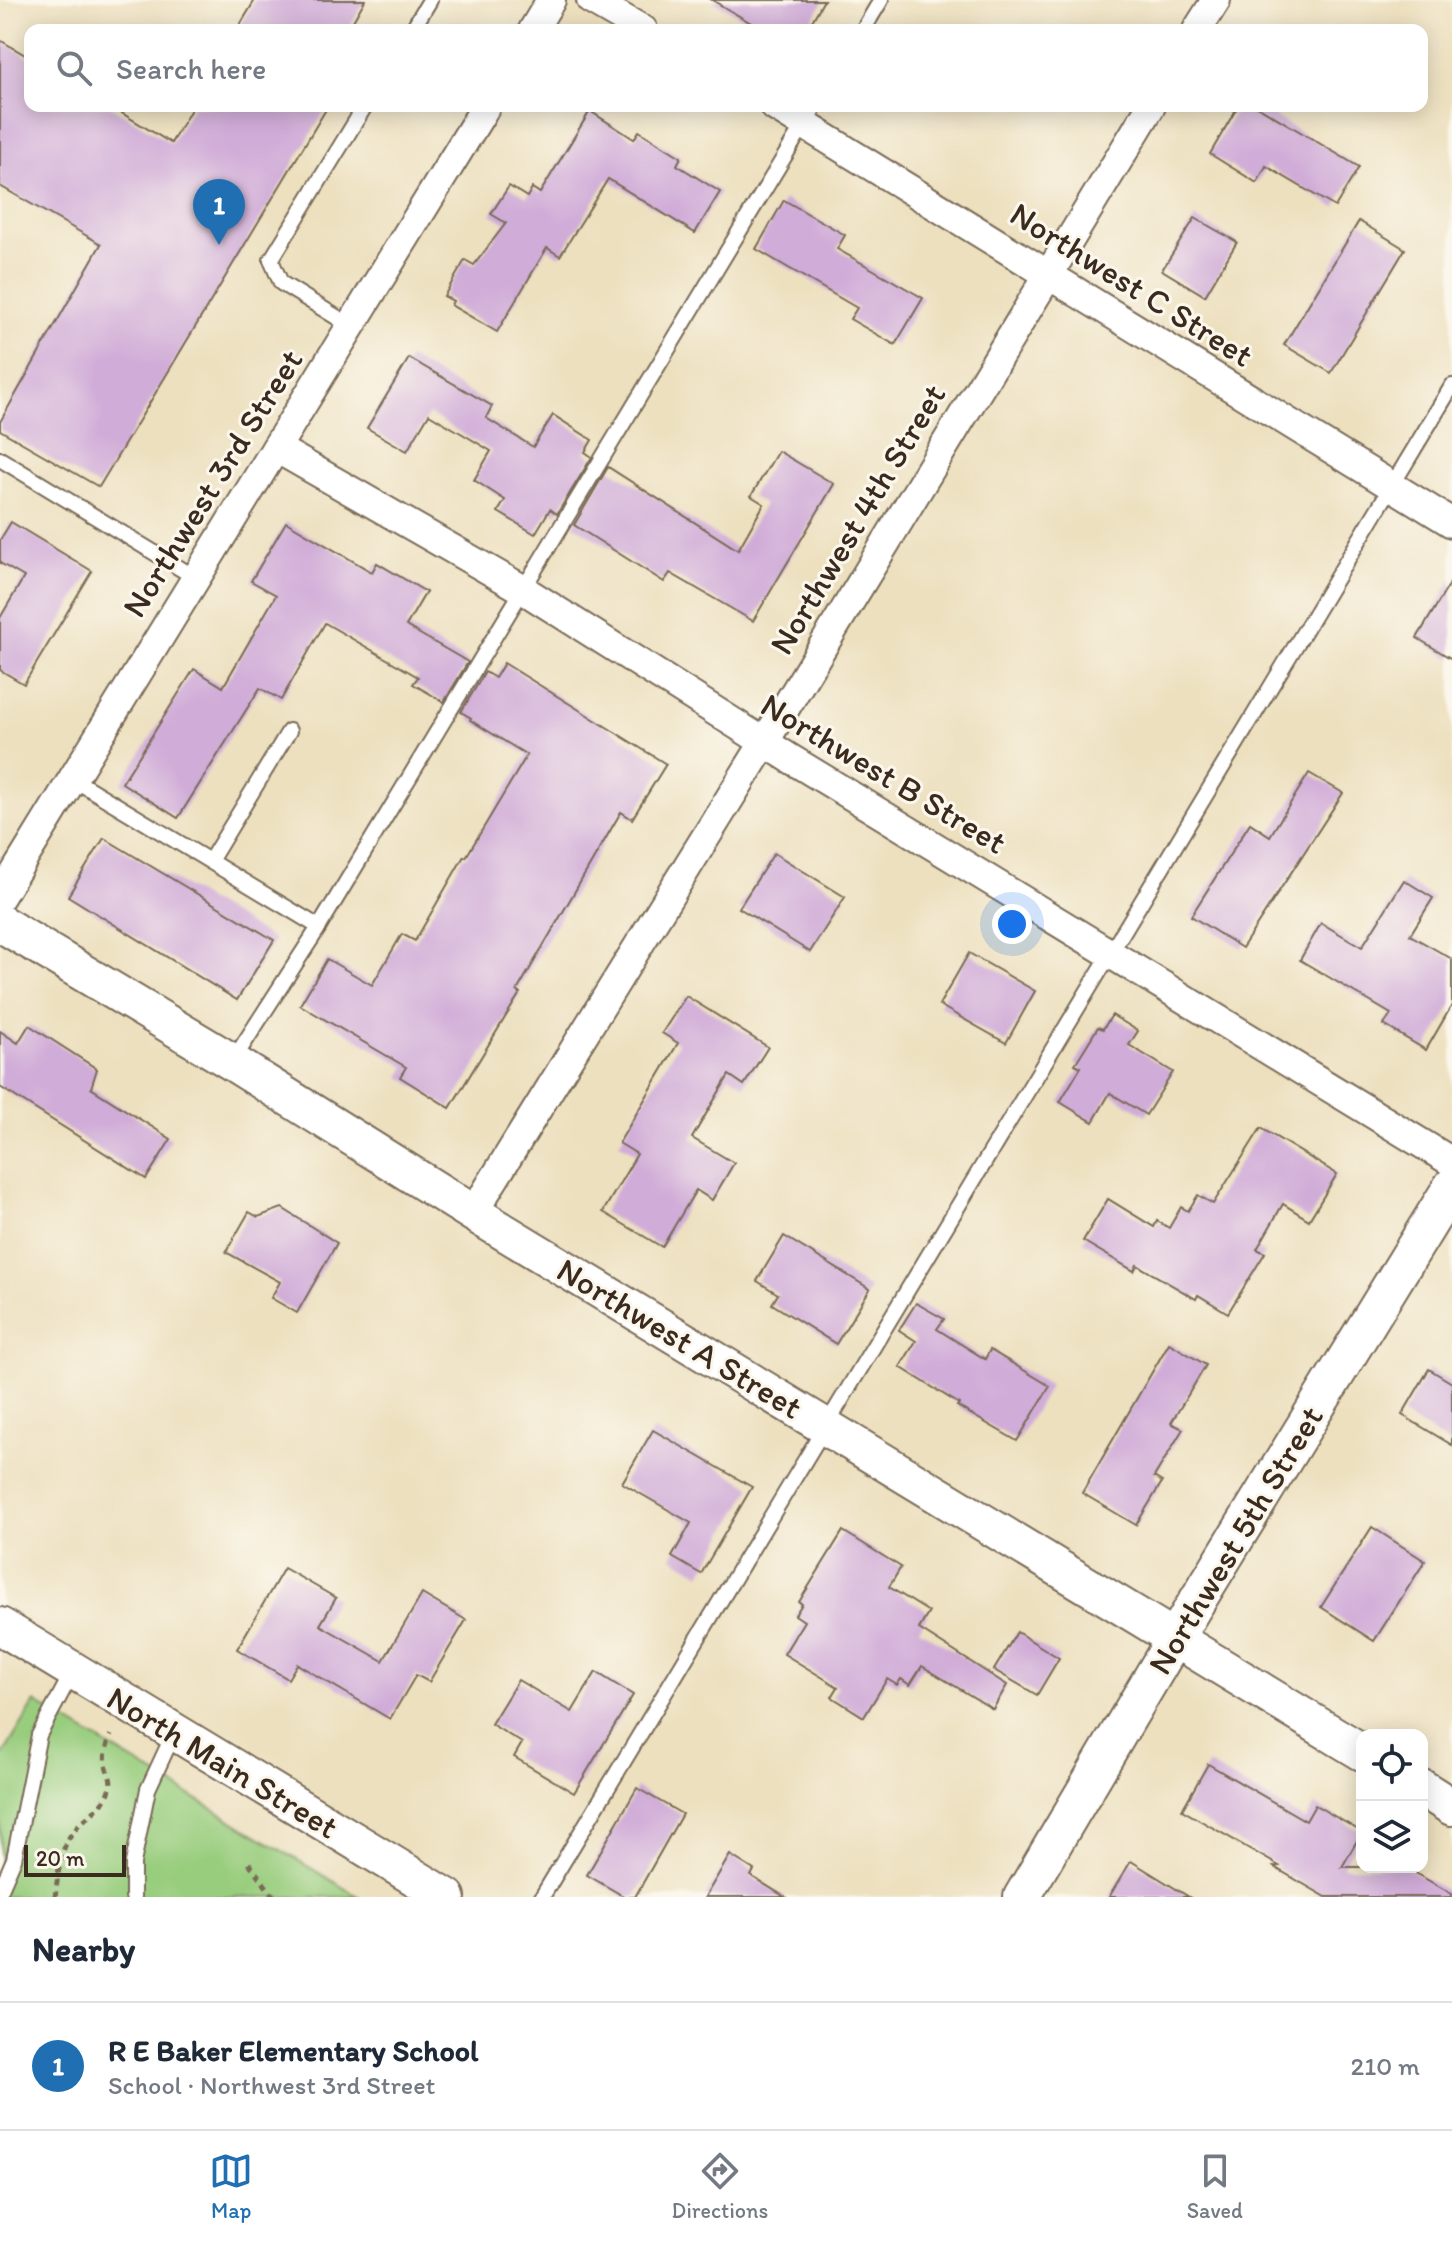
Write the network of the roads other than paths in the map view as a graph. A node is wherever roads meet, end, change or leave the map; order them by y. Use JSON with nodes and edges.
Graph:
{"nodes":[{"id":1,"x":430,"y":0,"type":"edge"},
{"id":2,"x":551,"y":0,"type":"edge"},
{"id":3,"x":591,"y":0,"type":"edge"},
{"id":4,"x":881,"y":0,"type":"edge"},
{"id":5,"x":1216,"y":0,"type":"edge"},
{"id":6,"x":416,"y":24,"type":"edge"},
{"id":7,"x":537,"y":24,"type":"edge"},
{"id":8,"x":633,"y":24,"type":"edge"},
{"id":9,"x":867,"y":24,"type":"edge"},
{"id":10,"x":1201,"y":24,"type":"edge"},
{"id":11,"x":361,"y":112,"type":"edge"},
{"id":12,"x":482,"y":112,"type":"edge"},
{"id":13,"x":1147,"y":112,"type":"edge"},
{"id":14,"x":810,"y":115,"type":"edge"},
{"id":15,"x":1047,"y":274,"type":"junction"},
{"id":16,"x":351,"y":326,"type":"junction"},
{"id":17,"x":1452,"y":386,"type":"edge"},
{"id":18,"x":276,"y":448,"type":"junction"},
{"id":19,"x":0,"y":459,"type":"edge"},
{"id":20,"x":1390,"y":486,"type":"junction"},
{"id":21,"x":1452,"y":523,"type":"edge"},
{"id":22,"x":196,"y":578,"type":"junction"},
{"id":23,"x":524,"y":590,"type":"junction"},
{"id":24,"x":289,"y":731,"type":"dead end"},
{"id":25,"x":764,"y":743,"type":"junction"},
{"id":26,"x":73,"y":779,"type":"junction"},
{"id":27,"x":210,"y":861,"type":"junction"},
{"id":28,"x":0,"y":897,"type":"edge"},
{"id":29,"x":0,"y":923,"type":"edge"},
{"id":30,"x":319,"y":927,"type":"junction"},
{"id":31,"x":1109,"y":953,"type":"junction"},
{"id":32,"x":232,"y":1062,"type":"junction"},
{"id":33,"x":1452,"y":1162,"type":"edge"},
{"id":34,"x":1452,"y":1186,"type":"edge"},
{"id":35,"x":473,"y":1213,"type":"junction"},
{"id":36,"x":825,"y":1426,"type":"junction"},
{"id":37,"x":0,"y":1626,"type":"edge"},
{"id":38,"x":1176,"y":1637,"type":"junction"},
{"id":39,"x":73,"y":1671,"type":"junction"},
{"id":40,"x":174,"y":1732,"type":"junction"},
{"id":41,"x":1356,"y":1748,"type":"edge"},
{"id":42,"x":1428,"y":1792,"type":"edge"},
{"id":43,"x":1452,"y":1807,"type":"edge"},
{"id":44,"x":0,"y":1891,"type":"edge"},
{"id":45,"x":133,"y":1897,"type":"edge"},
{"id":46,"x":447,"y":1897,"type":"edge"},
{"id":47,"x":542,"y":1897,"type":"edge"},
{"id":48,"x":1022,"y":1897,"type":"edge"}],
"edges":[{"from":1,"to":6,"type":"lane"},
{"from":2,"to":7,"type":"street"},
{"from":3,"to":8,"type":"street"},
{"from":4,"to":9,"type":"lane"},
{"from":5,"to":10,"type":"street"},
{"from":11,"to":16,"type":"lane"},
{"from":12,"to":16,"type":"street","name":"Northwest 3rd Street"},
{"from":13,"to":15,"type":"street","name":"Northwest 4th Street"},
{"from":14,"to":15,"type":"street","name":"Northwest C Street"},
{"from":14,"to":23,"type":"lane"},
{"from":15,"to":20,"type":"street","name":"Northwest C Street"},
{"from":15,"to":25,"type":"street","name":"Northwest 4th Street"},
{"from":16,"to":18,"type":"street","name":"Northwest 3rd Street"},
{"from":17,"to":20,"type":"lane"},
{"from":18,"to":22,"type":"street","name":"Northwest 3rd Street"},
{"from":18,"to":23,"type":"street","name":"Northwest B Street"},
{"from":19,"to":22,"type":"lane"},
{"from":20,"to":21,"type":"street","name":"Northwest C Street"},
{"from":20,"to":31,"type":"lane"},
{"from":22,"to":26,"type":"street","name":"Northwest 3rd Street"},
{"from":23,"to":25,"type":"street","name":"Northwest B Street"},
{"from":23,"to":30,"type":"lane"},
{"from":24,"to":27,"type":"lane"},
{"from":25,"to":31,"type":"street","name":"Northwest B Street"},
{"from":25,"to":35,"type":"street","name":"Northwest 4th Street"},
{"from":26,"to":27,"type":"lane"},
{"from":26,"to":28,"type":"street","name":"Northwest 3rd Street"},
{"from":27,"to":30,"type":"lane"},
{"from":29,"to":32,"type":"street","name":"Northwest A Street"},
{"from":30,"to":32,"type":"lane"},
{"from":31,"to":33,"type":"street","name":"Northwest B Street"},
{"from":31,"to":36,"type":"lane"},
{"from":32,"to":35,"type":"street","name":"Northwest A Street"},
{"from":34,"to":38,"type":"street","name":"Northwest 5th Street"},
{"from":35,"to":36,"type":"street","name":"Northwest A Street"},
{"from":36,"to":38,"type":"street","name":"Northwest A Street"},
{"from":36,"to":47,"type":"lane"},
{"from":37,"to":39,"type":"street","name":"North Main Street"},
{"from":38,"to":41,"type":"street","name":"Northwest A Street"},
{"from":38,"to":48,"type":"street","name":"Northwest 5th Street"},
{"from":39,"to":40,"type":"street","name":"North Main Street"},
{"from":39,"to":44,"type":"lane"},
{"from":40,"to":45,"type":"lane"},
{"from":40,"to":46,"type":"street","name":"North Main Street"},
{"from":42,"to":43,"type":"street"}]}
